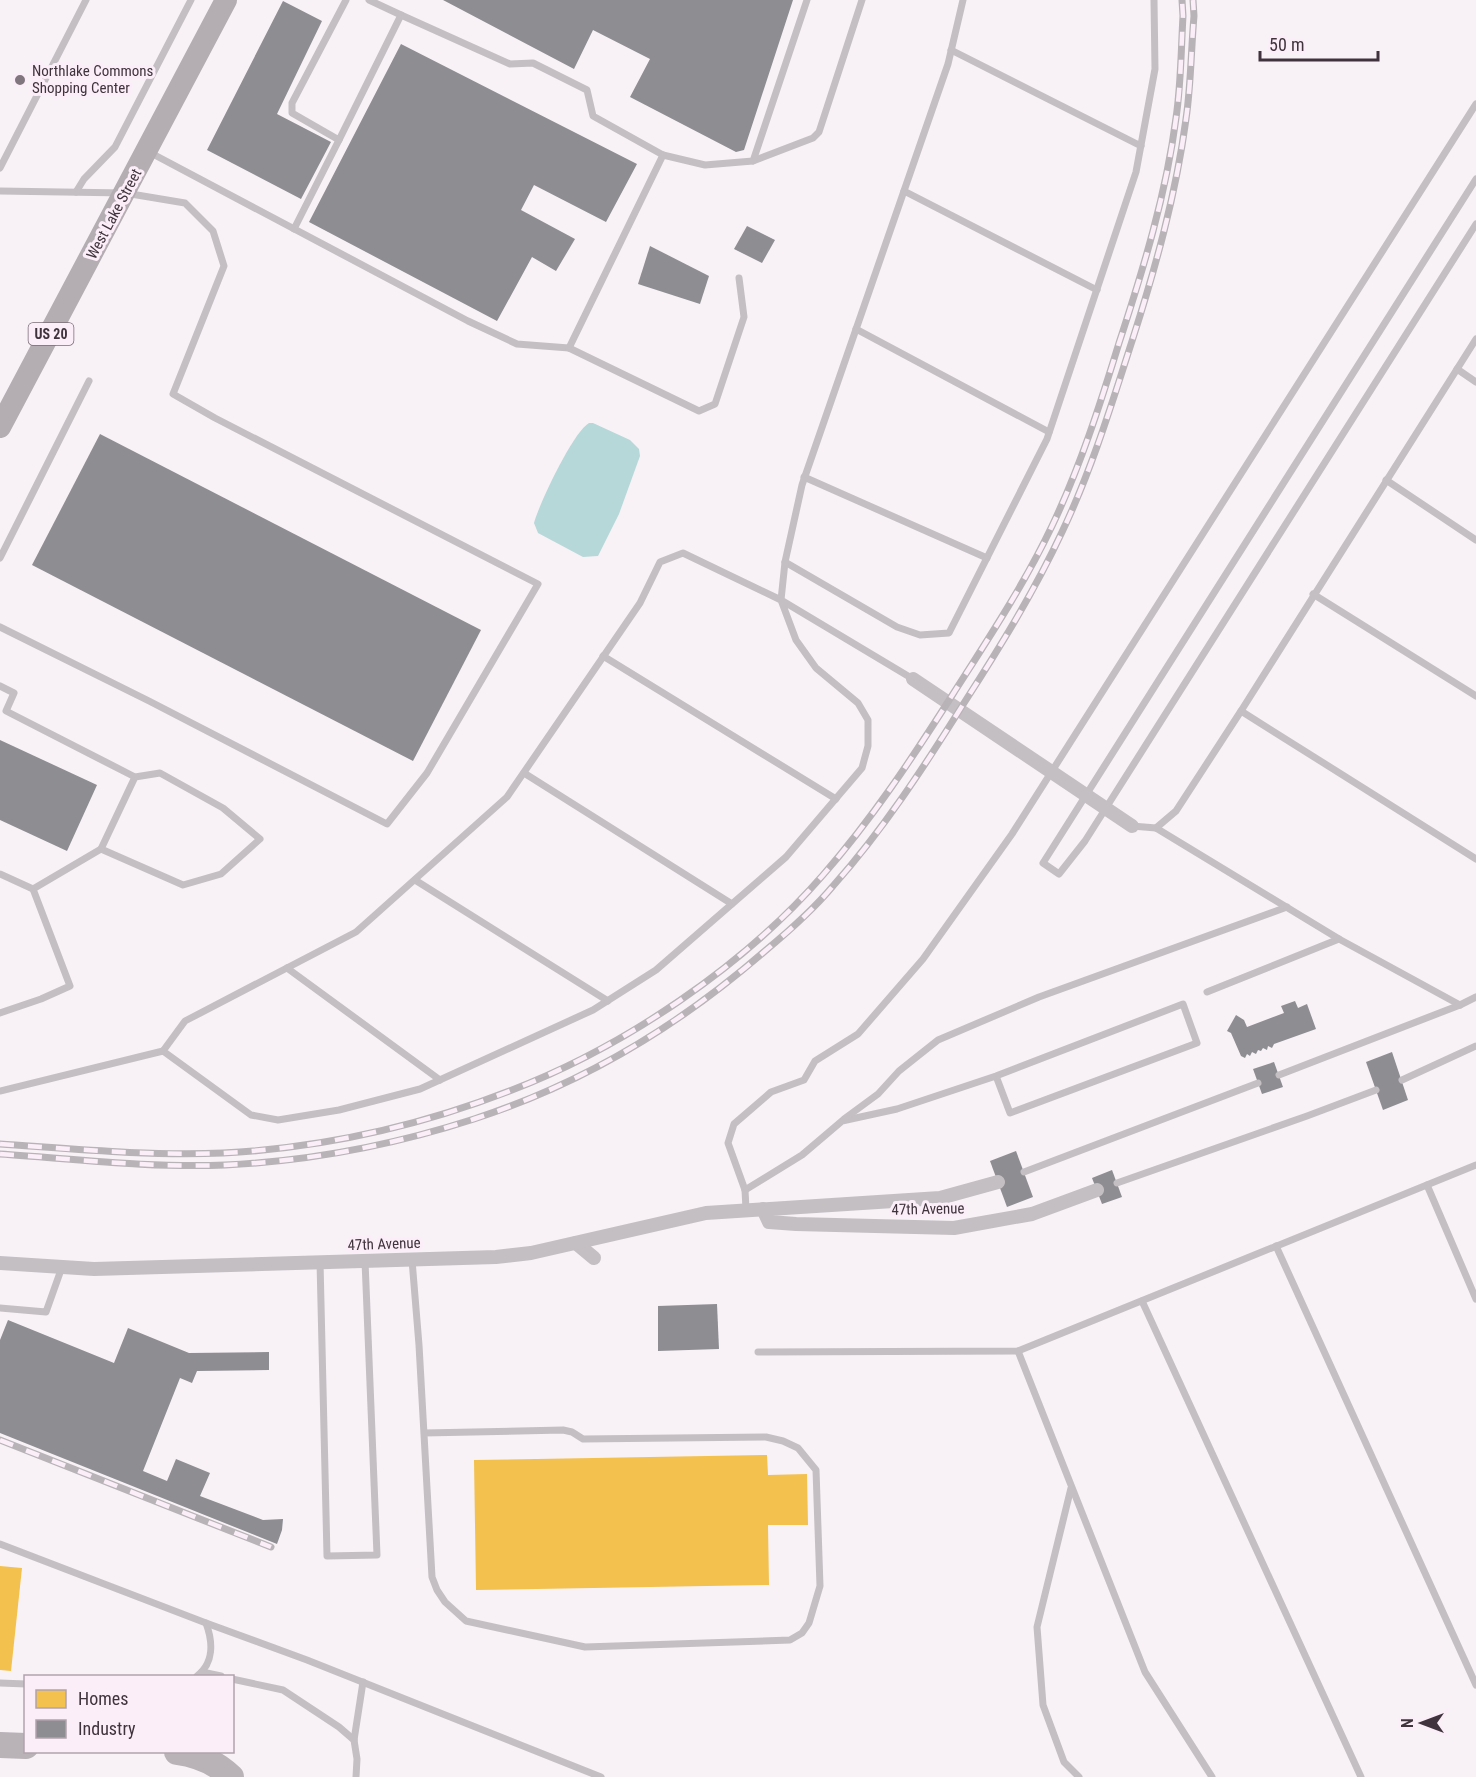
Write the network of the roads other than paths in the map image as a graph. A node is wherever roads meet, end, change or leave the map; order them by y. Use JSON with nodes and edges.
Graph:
{"nodes":[{"id":1,"x":87,"y":0,"type":"edge"},
{"id":2,"x":191,"y":0,"type":"edge"},
{"id":3,"x":226,"y":0,"type":"edge"},
{"id":4,"x":346,"y":0,"type":"edge"},
{"id":5,"x":369,"y":0,"type":"edge"},
{"id":6,"x":807,"y":0,"type":"edge"},
{"id":7,"x":862,"y":0,"type":"edge"},
{"id":8,"x":963,"y":0,"type":"edge"},
{"id":9,"x":1154,"y":0,"type":"edge"},
{"id":10,"x":401,"y":15,"type":"junction"},
{"id":11,"x":951,"y":50,"type":"junction"},
{"id":12,"x":1476,"y":104,"type":"edge"},
{"id":13,"x":339,"y":140,"type":"junction"},
{"id":14,"x":1141,"y":146,"type":"junction"},
{"id":15,"x":147,"y":151,"type":"junction"},
{"id":16,"x":663,"y":155,"type":"junction"},
{"id":17,"x":753,"y":162,"type":"junction"},
{"id":18,"x":0,"y":168,"type":"edge"},
{"id":19,"x":1476,"y":179,"type":"edge"},
{"id":20,"x":0,"y":191,"type":"edge"},
{"id":21,"x":904,"y":191,"type":"junction"},
{"id":22,"x":76,"y":192,"type":"junction"},
{"id":23,"x":125,"y":193,"type":"junction"},
{"id":24,"x":1476,"y":224,"type":"edge"},
{"id":25,"x":294,"y":229,"type":"junction"},
{"id":26,"x":739,"y":278,"type":"dead end"},
{"id":27,"x":1097,"y":290,"type":"junction"},
{"id":28,"x":856,"y":329,"type":"junction"},
{"id":29,"x":1476,"y":339,"type":"edge"},
{"id":30,"x":569,"y":348,"type":"junction"},
{"id":31,"x":1457,"y":369,"type":"junction"},
{"id":32,"x":89,"y":381,"type":"dead end"},
{"id":33,"x":1476,"y":382,"type":"edge"},
{"id":34,"x":0,"y":428,"type":"edge"},
{"id":35,"x":1049,"y":432,"type":"junction"},
{"id":36,"x":804,"y":477,"type":"junction"},
{"id":37,"x":1386,"y":480,"type":"junction"},
{"id":38,"x":1476,"y":540,"type":"edge"},
{"id":39,"x":0,"y":558,"type":"edge"},
{"id":40,"x":987,"y":558,"type":"junction"},
{"id":41,"x":785,"y":562,"type":"junction"},
{"id":42,"x":1313,"y":594,"type":"junction"},
{"id":43,"x":781,"y":600,"type":"junction"},
{"id":44,"x":0,"y":627,"type":"edge"},
{"id":45,"x":603,"y":656,"type":"junction"},
{"id":46,"x":913,"y":679,"type":"joint"},
{"id":47,"x":0,"y":686,"type":"edge"},
{"id":48,"x":1476,"y":696,"type":"edge"},
{"id":49,"x":1241,"y":711,"type":"junction"},
{"id":50,"x":1051,"y":772,"type":"junction"},
{"id":51,"x":524,"y":773,"type":"junction"},
{"id":52,"x":135,"y":777,"type":"junction"},
{"id":53,"x":1086,"y":795,"type":"junction"},
{"id":54,"x":836,"y":799,"type":"junction"},
{"id":55,"x":1106,"y":808,"type":"junction"},
{"id":56,"x":1132,"y":826,"type":"joint"},
{"id":57,"x":1156,"y":828,"type":"junction"},
{"id":58,"x":101,"y":849,"type":"junction"},
{"id":59,"x":1476,"y":859,"type":"edge"},
{"id":60,"x":0,"y":874,"type":"edge"},
{"id":61,"x":415,"y":880,"type":"junction"},
{"id":62,"x":33,"y":890,"type":"junction"},
{"id":63,"x":732,"y":904,"type":"junction"},
{"id":64,"x":1287,"y":907,"type":"junction"},
{"id":65,"x":1339,"y":939,"type":"junction"},
{"id":66,"x":287,"y":968,"type":"junction"},
{"id":67,"x":1207,"y":992,"type":"dead end"},
{"id":68,"x":1476,"y":997,"type":"edge"},
{"id":69,"x":608,"y":1001,"type":"junction"},
{"id":70,"x":1460,"y":1005,"type":"junction"},
{"id":71,"x":0,"y":1013,"type":"edge"},
{"id":72,"x":1476,"y":1046,"type":"edge"},
{"id":73,"x":163,"y":1052,"type":"junction"},
{"id":74,"x":996,"y":1076,"type":"junction"},
{"id":75,"x":1279,"y":1076,"type":"dead end"},
{"id":76,"x":440,"y":1080,"type":"junction"},
{"id":77,"x":1402,"y":1080,"type":"dead end"},
{"id":78,"x":1258,"y":1083,"type":"dead end"},
{"id":79,"x":1376,"y":1090,"type":"dead end"},
{"id":80,"x":0,"y":1091,"type":"edge"},
{"id":81,"x":842,"y":1121,"type":"junction"},
{"id":82,"x":1476,"y":1165,"type":"edge"},
{"id":83,"x":1024,"y":1172,"type":"dead end"},
{"id":84,"x":998,"y":1182,"type":"dead end"},
{"id":85,"x":1117,"y":1183,"type":"dead end"},
{"id":86,"x":1426,"y":1185,"type":"junction"},
{"id":87,"x":745,"y":1190,"type":"junction"},
{"id":88,"x":1097,"y":1190,"type":"dead end"},
{"id":89,"x":746,"y":1209,"type":"junction"},
{"id":90,"x":763,"y":1209,"type":"junction"},
{"id":91,"x":576,"y":1243,"type":"junction"},
{"id":92,"x":1276,"y":1246,"type":"junction"},
{"id":93,"x":594,"y":1258,"type":"dead end"},
{"id":94,"x":412,"y":1260,"type":"junction"},
{"id":95,"x":365,"y":1261,"type":"junction"},
{"id":96,"x":320,"y":1262,"type":"junction"},
{"id":97,"x":0,"y":1263,"type":"edge"},
{"id":98,"x":62,"y":1267,"type":"junction"},
{"id":99,"x":1476,"y":1299,"type":"edge"},
{"id":100,"x":1142,"y":1301,"type":"junction"},
{"id":101,"x":0,"y":1308,"type":"edge"},
{"id":102,"x":758,"y":1352,"type":"dead end"},
{"id":103,"x":1018,"y":1352,"type":"junction"},
{"id":104,"x":424,"y":1433,"type":"junction"},
{"id":105,"x":1071,"y":1486,"type":"junction"},
{"id":106,"x":0,"y":1544,"type":"edge"},
{"id":107,"x":206,"y":1623,"type":"junction"},
{"id":108,"x":200,"y":1674,"type":"edge"},
{"id":109,"x":234,"y":1679,"type":"edge"},
{"id":110,"x":363,"y":1682,"type":"junction"},
{"id":111,"x":0,"y":1683,"type":"edge"},
{"id":112,"x":24,"y":1684,"type":"edge"},
{"id":113,"x":1476,"y":1685,"type":"edge"},
{"id":114,"x":354,"y":1740,"type":"junction"},
{"id":115,"x":0,"y":1745,"type":"edge"},
{"id":116,"x":24,"y":1746,"type":"edge"},
{"id":117,"x":184,"y":1753,"type":"edge"},
{"id":118,"x":231,"y":1777,"type":"edge"},
{"id":119,"x":356,"y":1777,"type":"edge"},
{"id":120,"x":601,"y":1777,"type":"edge"},
{"id":121,"x":1080,"y":1777,"type":"edge"},
{"id":122,"x":1212,"y":1777,"type":"edge"},
{"id":123,"x":1361,"y":1777,"type":"edge"}],
"edges":[{"from":1,"to":18,"type":"lane"},
{"from":2,"to":22,"type":"lane"},
{"from":3,"to":15,"type":"main road","name":"West Lake Street","number":"US 20"},
{"from":4,"to":13,"type":"lane"},
{"from":5,"to":10,"type":"lane"},
{"from":6,"to":17,"type":"lane"},
{"from":7,"to":17,"type":"lane"},
{"from":8,"to":11,"type":"lane"},
{"from":9,"to":14,"type":"lane"},
{"from":10,"to":13,"type":"lane"},
{"from":10,"to":16,"type":"lane"},
{"from":11,"to":14,"type":"lane"},
{"from":11,"to":21,"type":"lane"},
{"from":12,"to":50,"type":"lane"},
{"from":13,"to":25,"type":"lane"},
{"from":14,"to":27,"type":"lane"},
{"from":15,"to":23,"type":"main road","name":"West Lake Street","number":"US 20"},
{"from":15,"to":25,"type":"lane"},
{"from":16,"to":17,"type":"lane"},
{"from":16,"to":30,"type":"lane"},
{"from":19,"to":53,"type":"lane"},
{"from":20,"to":22,"type":"lane"},
{"from":21,"to":27,"type":"lane"},
{"from":21,"to":28,"type":"lane"},
{"from":22,"to":23,"type":"lane"},
{"from":23,"to":34,"type":"main road","name":"West Lake Street","number":"US 20"},
{"from":23,"to":44,"type":"lane"},
{"from":24,"to":55,"type":"lane"},
{"from":25,"to":30,"type":"lane"},
{"from":26,"to":30,"type":"lane"},
{"from":27,"to":35,"type":"lane"},
{"from":28,"to":35,"type":"lane"},
{"from":28,"to":36,"type":"lane"},
{"from":29,"to":31,"type":"lane"},
{"from":31,"to":33,"type":"lane"},
{"from":31,"to":37,"type":"lane"},
{"from":32,"to":39,"type":"lane"},
{"from":35,"to":40,"type":"lane"},
{"from":36,"to":40,"type":"lane"},
{"from":36,"to":41,"type":"lane"},
{"from":37,"to":38,"type":"lane"},
{"from":37,"to":42,"type":"lane"},
{"from":40,"to":41,"type":"lane"},
{"from":41,"to":43,"type":"lane"},
{"from":42,"to":48,"type":"lane"},
{"from":42,"to":49,"type":"lane"},
{"from":43,"to":45,"type":"lane"},
{"from":43,"to":46,"type":"lane"},
{"from":43,"to":54,"type":"lane"},
{"from":45,"to":51,"type":"lane"},
{"from":45,"to":54,"type":"lane"},
{"from":46,"to":50,"type":"street"},
{"from":47,"to":52,"type":"lane"},
{"from":49,"to":57,"type":"lane"},
{"from":49,"to":59,"type":"lane"},
{"from":50,"to":53,"type":"street"},
{"from":50,"to":87,"type":"lane"},
{"from":51,"to":61,"type":"lane"},
{"from":51,"to":63,"type":"lane"},
{"from":52,"to":58,"type":"lane"},
{"from":52,"to":58,"type":"lane"},
{"from":53,"to":55,"type":"street"},
{"from":53,"to":55,"type":"lane"},
{"from":54,"to":63,"type":"lane"},
{"from":55,"to":56,"type":"street"},
{"from":56,"to":57,"type":"lane"},
{"from":57,"to":64,"type":"lane"},
{"from":58,"to":62,"type":"lane"},
{"from":60,"to":62,"type":"lane"},
{"from":61,"to":66,"type":"lane"},
{"from":61,"to":69,"type":"lane"},
{"from":62,"to":71,"type":"lane"},
{"from":63,"to":69,"type":"lane"},
{"from":64,"to":65,"type":"lane"},
{"from":64,"to":81,"type":"lane"},
{"from":65,"to":67,"type":"lane"},
{"from":65,"to":70,"type":"lane"},
{"from":66,"to":73,"type":"lane"},
{"from":66,"to":76,"type":"lane"},
{"from":68,"to":70,"type":"lane"},
{"from":69,"to":76,"type":"lane"},
{"from":70,"to":75,"type":"lane"},
{"from":72,"to":77,"type":"lane"},
{"from":73,"to":76,"type":"lane"},
{"from":73,"to":80,"type":"lane"},
{"from":74,"to":74,"type":"lane"},
{"from":74,"to":81,"type":"lane"},
{"from":78,"to":83,"type":"lane"},
{"from":79,"to":85,"type":"lane"},
{"from":81,"to":87,"type":"lane"},
{"from":82,"to":86,"type":"lane"},
{"from":84,"to":90,"type":"street","name":"47th Avenue"},
{"from":86,"to":92,"type":"lane"},
{"from":86,"to":99,"type":"lane"},
{"from":87,"to":89,"type":"lane"},
{"from":88,"to":90,"type":"street","name":"47th Avenue"},
{"from":89,"to":90,"type":"street","name":"47th Avenue"},
{"from":89,"to":91,"type":"street","name":"47th Avenue"},
{"from":91,"to":93,"type":"street"},
{"from":91,"to":94,"type":"street","name":"47th Avenue"},
{"from":92,"to":100,"type":"lane"},
{"from":92,"to":113,"type":"lane"},
{"from":94,"to":95,"type":"street","name":"47th Avenue"},
{"from":94,"to":104,"type":"lane"},
{"from":95,"to":96,"type":"street","name":"47th Avenue"},
{"from":95,"to":96,"type":"lane"},
{"from":96,"to":98,"type":"street","name":"47th Avenue"},
{"from":97,"to":98,"type":"street","name":"47th Avenue"},
{"from":98,"to":101,"type":"lane"},
{"from":100,"to":103,"type":"lane"},
{"from":100,"to":123,"type":"lane"},
{"from":102,"to":103,"type":"lane"},
{"from":103,"to":105,"type":"lane"},
{"from":104,"to":104,"type":"lane"},
{"from":105,"to":121,"type":"lane"},
{"from":105,"to":122,"type":"lane"},
{"from":106,"to":107,"type":"lane"},
{"from":107,"to":108,"type":"lane"},
{"from":107,"to":110,"type":"lane"},
{"from":109,"to":114,"type":"lane"},
{"from":110,"to":114,"type":"lane"},
{"from":110,"to":120,"type":"lane"},
{"from":111,"to":112,"type":"lane"},
{"from":114,"to":119,"type":"lane"},
{"from":115,"to":116,"type":"highway"},
{"from":117,"to":118,"type":"highway"}]}
